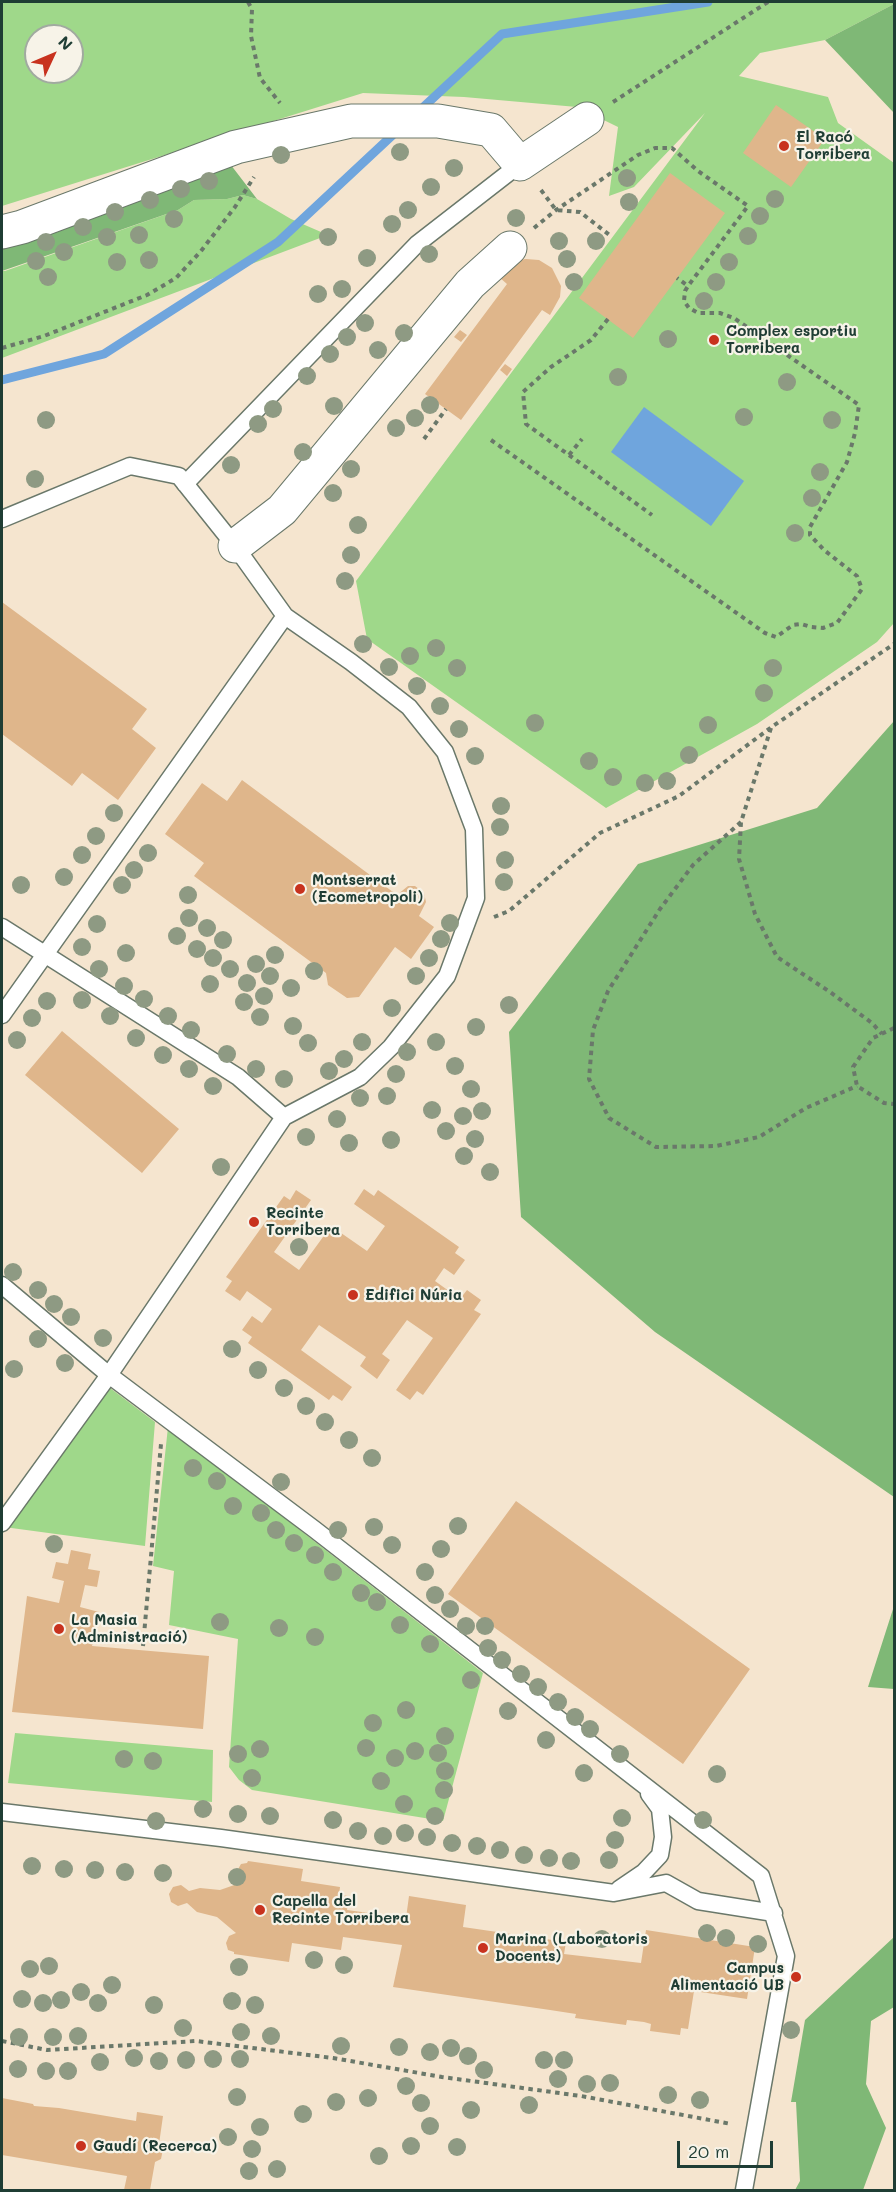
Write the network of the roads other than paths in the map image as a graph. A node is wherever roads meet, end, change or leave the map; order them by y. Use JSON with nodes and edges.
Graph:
{"nodes":[{"id":1,"x":587,"y":119,"type":"road end"},
{"id":2,"x":529,"y":174,"type":"junction"},
{"id":3,"x":2,"y":232,"type":"edge"},
{"id":4,"x":510,"y":248,"type":"road end"},
{"id":5,"x":185,"y":484,"type":"junction"},
{"id":6,"x":2,"y":519,"type":"edge"},
{"id":7,"x":235,"y":546,"type":"junction"},
{"id":8,"x":285,"y":616,"type":"junction"},
{"id":9,"x":2,"y":927,"type":"edge"},
{"id":10,"x":45,"y":954,"type":"junction"},
{"id":11,"x":2,"y":1015,"type":"edge"},
{"id":12,"x":284,"y":1117,"type":"junction"},
{"id":13,"x":2,"y":1285,"type":"edge"},
{"id":14,"x":109,"y":1375,"type":"junction"},
{"id":15,"x":2,"y":1523,"type":"edge"},
{"id":16,"x":643,"y":1785,"type":"junction"},
{"id":17,"x":2,"y":1812,"type":"edge"},
{"id":18,"x":614,"y":1893,"type":"junction"},
{"id":19,"x":774,"y":1913,"type":"junction"},
{"id":20,"x":744,"y":2190,"type":"edge"}],
"edges":[{"from":1,"to":2,"type":"street"},
{"from":2,"to":3,"type":"street"},
{"from":2,"to":5,"type":"lane"},
{"from":4,"to":7,"type":"street"},
{"from":5,"to":6,"type":"lane"},
{"from":5,"to":7,"type":"lane"},
{"from":7,"to":8,"type":"lane"},
{"from":8,"to":10,"type":"lane"},
{"from":8,"to":12,"type":"lane"},
{"from":9,"to":10,"type":"lane"},
{"from":10,"to":11,"type":"lane"},
{"from":10,"to":12,"type":"lane"},
{"from":12,"to":14,"type":"lane"},
{"from":13,"to":14,"type":"lane"},
{"from":14,"to":15,"type":"lane"},
{"from":14,"to":16,"type":"lane"},
{"from":16,"to":18,"type":"lane"},
{"from":16,"to":19,"type":"lane"},
{"from":17,"to":18,"type":"lane"},
{"from":18,"to":19,"type":"lane"},
{"from":19,"to":20,"type":"lane"}]}
